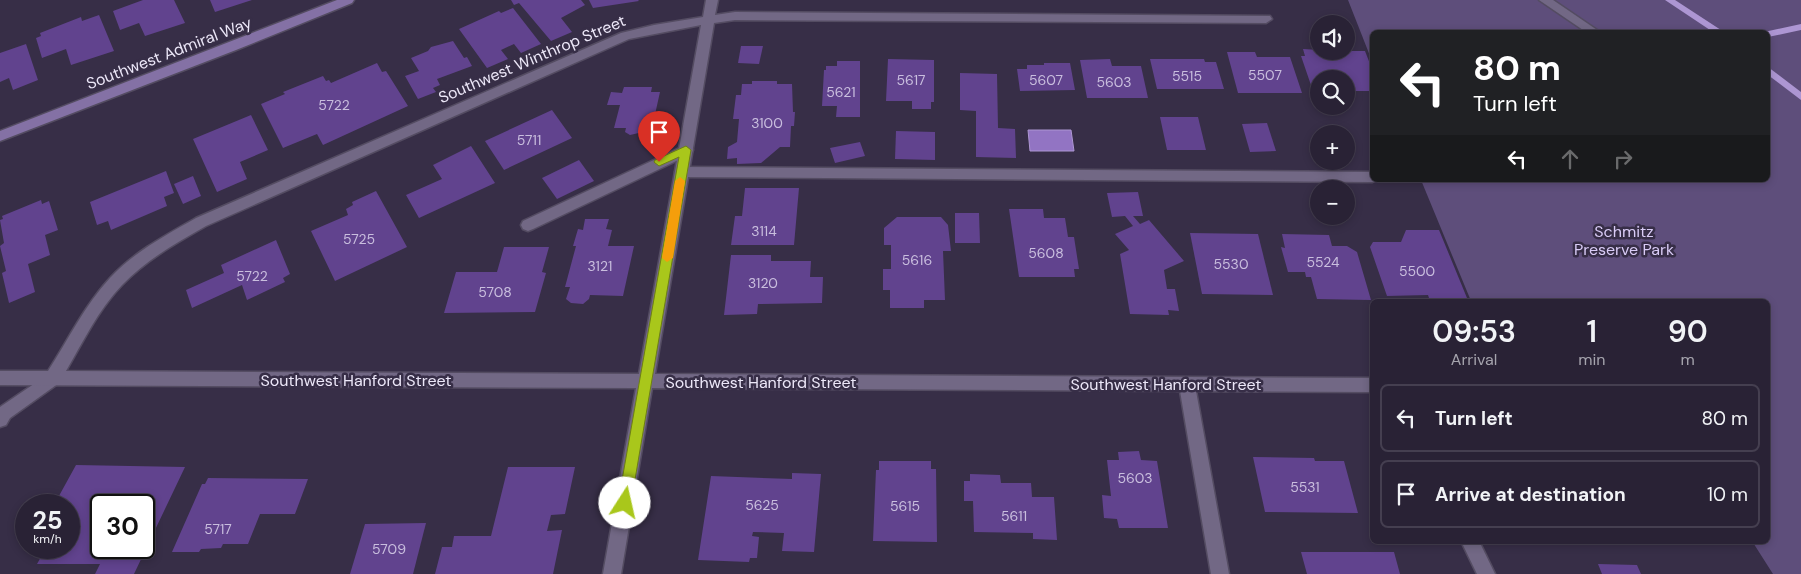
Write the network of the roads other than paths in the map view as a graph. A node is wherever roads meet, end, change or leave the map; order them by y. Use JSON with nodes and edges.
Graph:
{"nodes":[{"id":1,"x":348,"y":0,"type":"edge"},
{"id":2,"x":712,"y":0,"type":"edge"},
{"id":3,"x":1545,"y":0,"type":"edge"},
{"id":4,"x":1266,"y":19,"type":"dead end"},
{"id":5,"x":708,"y":21,"type":"junction"},
{"id":6,"x":1591,"y":30,"type":"edge"},
{"id":7,"x":0,"y":136,"type":"edge"},
{"id":8,"x":686,"y":150,"type":"junction"},
{"id":9,"x":682,"y":172,"type":"junction"},
{"id":10,"x":1370,"y":177,"type":"edge"},
{"id":11,"x":528,"y":225,"type":"dead end"},
{"id":12,"x":0,"y":378,"type":"edge"},
{"id":13,"x":53,"y":378,"type":"junction"},
{"id":14,"x":646,"y":381,"type":"junction"},
{"id":15,"x":1187,"y":384,"type":"junction"},
{"id":16,"x":1370,"y":384,"type":"edge"},
{"id":17,"x":0,"y":420,"type":"edge"},
{"id":18,"x":1471,"y":544,"type":"edge"},
{"id":19,"x":612,"y":574,"type":"edge"},
{"id":20,"x":1220,"y":574,"type":"edge"},
{"id":21,"x":1486,"y":574,"type":"edge"}],
"edges":[{"from":1,"to":7,"type":"main road","name":"Southwest Admiral Way"},
{"from":2,"to":5,"type":"street"},
{"from":3,"to":6,"type":"street"},
{"from":4,"to":5,"type":"street","name":"Southwest Winthrop Street"},
{"from":5,"to":8,"type":"street"},
{"from":5,"to":13,"type":"street","name":"Southwest Winthrop Street"},
{"from":8,"to":9,"type":"street"},
{"from":8,"to":11,"type":"street"},
{"from":9,"to":10,"type":"street"},
{"from":9,"to":14,"type":"street"},
{"from":12,"to":13,"type":"street","name":"Southwest Hanford Street"},
{"from":13,"to":14,"type":"street","name":"Southwest Hanford Street"},
{"from":13,"to":17,"type":"street"},
{"from":14,"to":15,"type":"street","name":"Southwest Hanford Street"},
{"from":14,"to":19,"type":"street"},
{"from":15,"to":16,"type":"street","name":"Southwest Hanford Street"},
{"from":15,"to":20,"type":"street"},
{"from":18,"to":21,"type":"street"}]}
